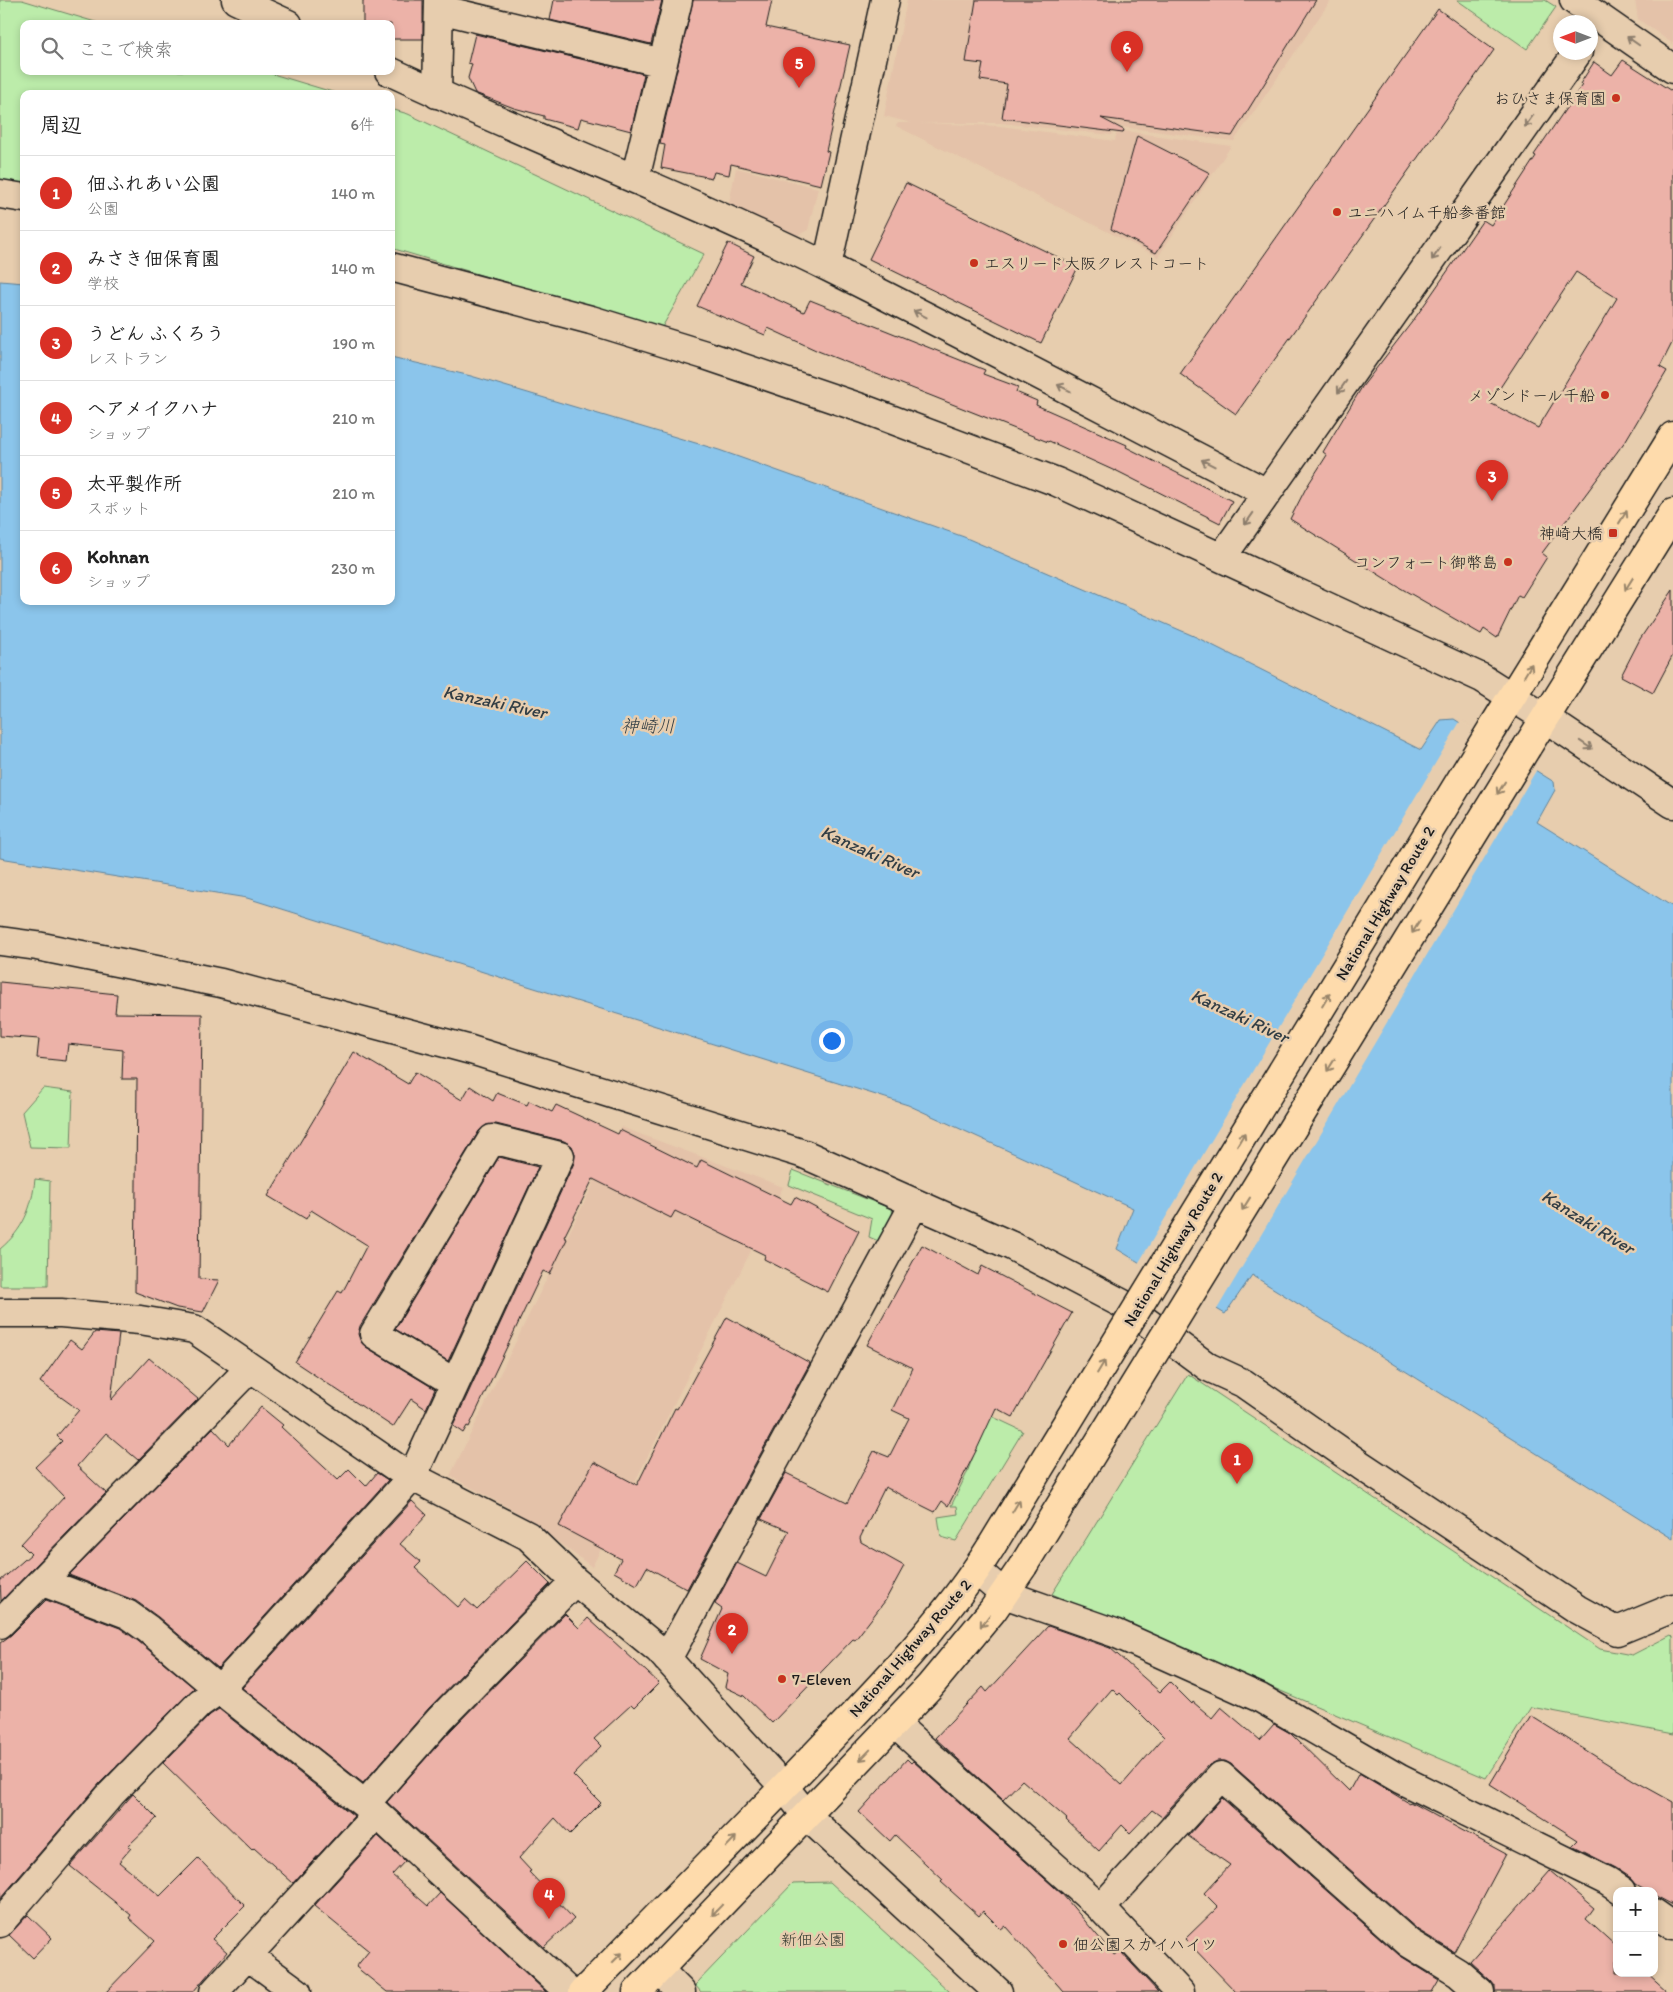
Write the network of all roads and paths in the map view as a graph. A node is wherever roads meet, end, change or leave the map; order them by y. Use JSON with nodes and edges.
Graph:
{"nodes":[{"id":1,"x":236,"y":0,"type":"edge"},
{"id":2,"x":678,"y":0,"type":"edge"},
{"id":3,"x":885,"y":0,"type":"edge"},
{"id":4,"x":1574,"y":0,"type":"edge"},
{"id":5,"x":439,"y":5,"type":"edge"},
{"id":6,"x":1602,"y":18,"type":"edge"},
{"id":7,"x":279,"y":20,"type":"edge"},
{"id":8,"x":1572,"y":60,"type":"edge"},
{"id":9,"x":663,"y":63,"type":"junction"},
{"id":10,"x":1673,"y":69,"type":"edge"},
{"id":11,"x":395,"y":74,"type":"edge"},
{"id":12,"x":438,"y":94,"type":"junction"},
{"id":13,"x":635,"y":179,"type":"junction"},
{"id":14,"x":0,"y":194,"type":"edge"},
{"id":15,"x":20,"y":197,"type":"edge"},
{"id":16,"x":827,"y":266,"type":"junction"},
{"id":17,"x":395,"y":269,"type":"edge"},
{"id":18,"x":1673,"y":436,"type":"edge"},
{"id":19,"x":1267,"y":493,"type":"junction"},
{"id":20,"x":1673,"y":513,"type":"edge"},
{"id":21,"x":1222,"y":558,"type":"junction"},
{"id":22,"x":1512,"y":696,"type":"junction"},
{"id":23,"x":1545,"y":718,"type":"junction"},
{"id":24,"x":1673,"y":804,"type":"edge"},
{"id":25,"x":0,"y":941,"type":"edge"},
{"id":26,"x":915,"y":1203,"type":"junction"},
{"id":27,"x":0,"y":1313,"type":"edge"},
{"id":28,"x":250,"y":1368,"type":"junction"},
{"id":29,"x":455,"y":1383,"type":"junction"},
{"id":30,"x":412,"y":1477,"type":"junction"},
{"id":31,"x":976,"y":1570,"type":"junction"},
{"id":32,"x":575,"y":1580,"type":"junction"},
{"id":33,"x":43,"y":1582,"type":"junction"},
{"id":34,"x":1004,"y":1594,"type":"junction"},
{"id":35,"x":1673,"y":1608,"type":"edge"},
{"id":36,"x":0,"y":1624,"type":"edge"},
{"id":37,"x":667,"y":1659,"type":"junction"},
{"id":38,"x":220,"y":1689,"type":"junction"},
{"id":39,"x":895,"y":1724,"type":"junction"},
{"id":40,"x":784,"y":1787,"type":"junction"},
{"id":41,"x":371,"y":1809,"type":"junction"},
{"id":42,"x":807,"y":1816,"type":"junction"},
{"id":43,"x":1616,"y":1887,"type":"edge"},
{"id":44,"x":1101,"y":1908,"type":"junction"},
{"id":45,"x":1658,"y":1916,"type":"edge"},
{"id":46,"x":0,"y":1923,"type":"edge"},
{"id":47,"x":1673,"y":1926,"type":"edge"},
{"id":48,"x":248,"y":1956,"type":"junction"},
{"id":49,"x":660,"y":1970,"type":"junction"},
{"id":50,"x":214,"y":1992,"type":"edge"},
{"id":51,"x":296,"y":1992,"type":"edge"},
{"id":52,"x":569,"y":1992,"type":"edge"},
{"id":53,"x":583,"y":1992,"type":"edge"},
{"id":54,"x":637,"y":1992,"type":"edge"},
{"id":55,"x":681,"y":1992,"type":"edge"},
{"id":56,"x":998,"y":1992,"type":"edge"},
{"id":57,"x":1180,"y":1992,"type":"edge"},
{"id":58,"x":1480,"y":1992,"type":"edge"}],
"edges":[{"from":1,"to":7,"type":"street"},
{"from":2,"to":9,"type":"street"},
{"from":3,"to":16,"type":"street"},
{"from":4,"to":6,"type":"street"},
{"from":5,"to":9,"type":"street"},
{"from":5,"to":12,"type":"street"},
{"from":10,"to":6,"type":"street","one_way":true},
{"from":8,"to":19,"type":"street","one_way":true},
{"from":9,"to":13,"type":"street"},
{"from":11,"to":12,"type":"street"},
{"from":12,"to":13,"type":"street"},
{"from":13,"to":16,"type":"street"},
{"from":14,"to":15,"type":"street"},
{"from":19,"to":16,"type":"street","one_way":true},
{"from":17,"to":21,"type":"street"},
{"from":22,"to":18,"type":"highway","name":"National Highway Route 2","one_way":true},
{"from":19,"to":21,"type":"street","one_way":true},
{"from":20,"to":23,"type":"highway","one_way":true},
{"from":21,"to":22,"type":"street"},
{"from":22,"to":23,"type":"street"},
{"from":31,"to":22,"type":"highway","name":"National Highway Route 2","one_way":true,"bridge":true},
{"from":23,"to":24,"type":"street","one_way":true},
{"from":23,"to":34,"type":"highway","one_way":true,"bridge":true},
{"from":25,"to":26,"type":"street"},
{"from":26,"to":35,"type":"street"},
{"from":26,"to":37,"type":"street"},
{"from":27,"to":28,"type":"street"},
{"from":28,"to":30,"type":"street"},
{"from":28,"to":33,"type":"street"},
{"from":29,"to":29,"type":"street"},
{"from":29,"to":30,"type":"street"},
{"from":30,"to":32,"type":"street"},
{"from":30,"to":38,"type":"street"},
{"from":31,"to":34,"type":"street"},
{"from":31,"to":40,"type":"highway","name":"National Highway Route 2"},
{"from":32,"to":37,"type":"street"},
{"from":32,"to":41,"type":"street"},
{"from":33,"to":36,"type":"street"},
{"from":33,"to":38,"type":"street"},
{"from":34,"to":39,"type":"highway","one_way":true},
{"from":34,"to":43,"type":"street"},
{"from":37,"to":40,"type":"street"},
{"from":38,"to":41,"type":"street"},
{"from":38,"to":46,"type":"street"},
{"from":39,"to":42,"type":"highway","one_way":true},
{"from":39,"to":44,"type":"street"},
{"from":40,"to":42,"type":"street"},
{"from":53,"to":40,"type":"highway","name":"National Highway Route 2","one_way":true},
{"from":41,"to":48,"type":"street"},
{"from":41,"to":52,"type":"street"},
{"from":42,"to":49,"type":"highway","one_way":true},
{"from":42,"to":56,"type":"street"},
{"from":44,"to":57,"type":"street"},
{"from":44,"to":58,"type":"street"},
{"from":45,"to":47,"type":"street"},
{"from":48,"to":50,"type":"street"},
{"from":48,"to":51,"type":"street"},
{"from":49,"to":54,"type":"highway"},
{"from":49,"to":55,"type":"street"}]}
